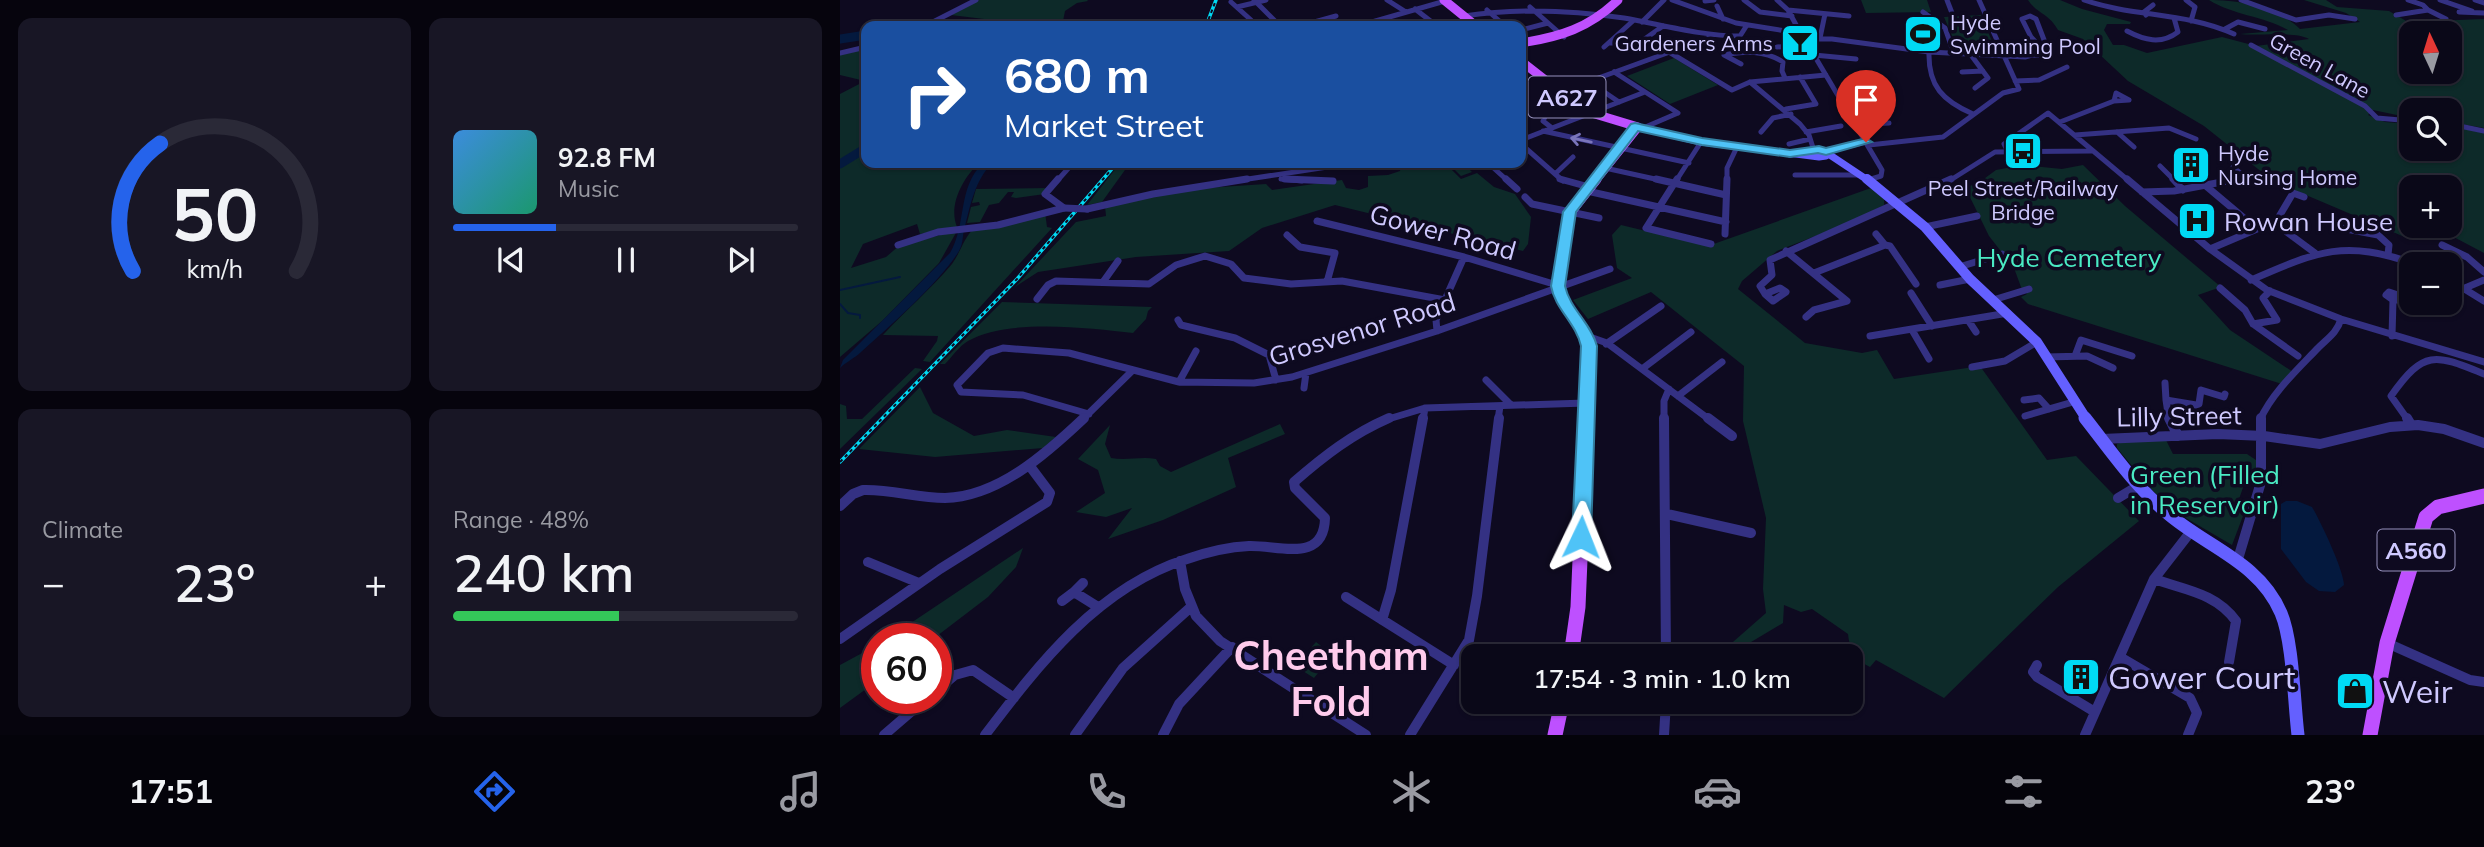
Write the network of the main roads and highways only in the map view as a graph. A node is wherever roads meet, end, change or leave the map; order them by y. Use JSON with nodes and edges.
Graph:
{"nodes":[{"id":1,"x":1445,"y":0,"type":"edge"},
{"id":2,"x":1618,"y":0,"type":"edge"},
{"id":3,"x":1464,"y":16,"type":"joint"},
{"id":4,"x":1470,"y":21,"type":"edge"},
{"id":5,"x":1526,"y":42,"type":"edge"},
{"id":6,"x":1526,"y":65,"type":"edge"},
{"id":7,"x":1619,"y":123,"type":"junction"},
{"id":8,"x":1638,"y":127,"type":"junction"},
{"id":9,"x":1625,"y":136,"type":"junction"},
{"id":10,"x":1620,"y":148,"type":"junction"},
{"id":11,"x":1559,"y":292,"type":"joint"},
{"id":12,"x":1578,"y":322,"type":"joint"},
{"id":13,"x":2481,"y":501,"type":"edge"},
{"id":14,"x":1573,"y":644,"type":"edge"},
{"id":15,"x":1559,"y":714,"type":"edge"},
{"id":16,"x":1555,"y":735,"type":"edge"},
{"id":17,"x":2298,"y":735,"type":"edge"},
{"id":18,"x":2370,"y":735,"type":"edge"}],
"edges":[{"from":1,"to":3,"type":"main road"},
{"from":2,"to":5,"type":"main road","number":"A627"},
{"from":3,"to":4,"type":"main road"},
{"from":6,"to":7,"type":"main road","number":"A627"},
{"from":7,"to":8,"type":"main road","number":"A627"},
{"from":7,"to":9,"type":"main road","number":"A627"},
{"from":8,"to":9,"type":"main road","number":"A627"},
{"from":8,"to":10,"type":"main road","number":"A627"},
{"from":8,"to":17,"type":"main road"},
{"from":9,"to":10,"type":"main road","number":"A627"},
{"from":10,"to":11,"type":"main road","number":"A627"},
{"from":11,"to":12,"type":"main road"},
{"from":12,"to":14,"type":"main road"},
{"from":13,"to":18,"type":"main road","number":"A560"},
{"from":15,"to":16,"type":"main road"}]}
